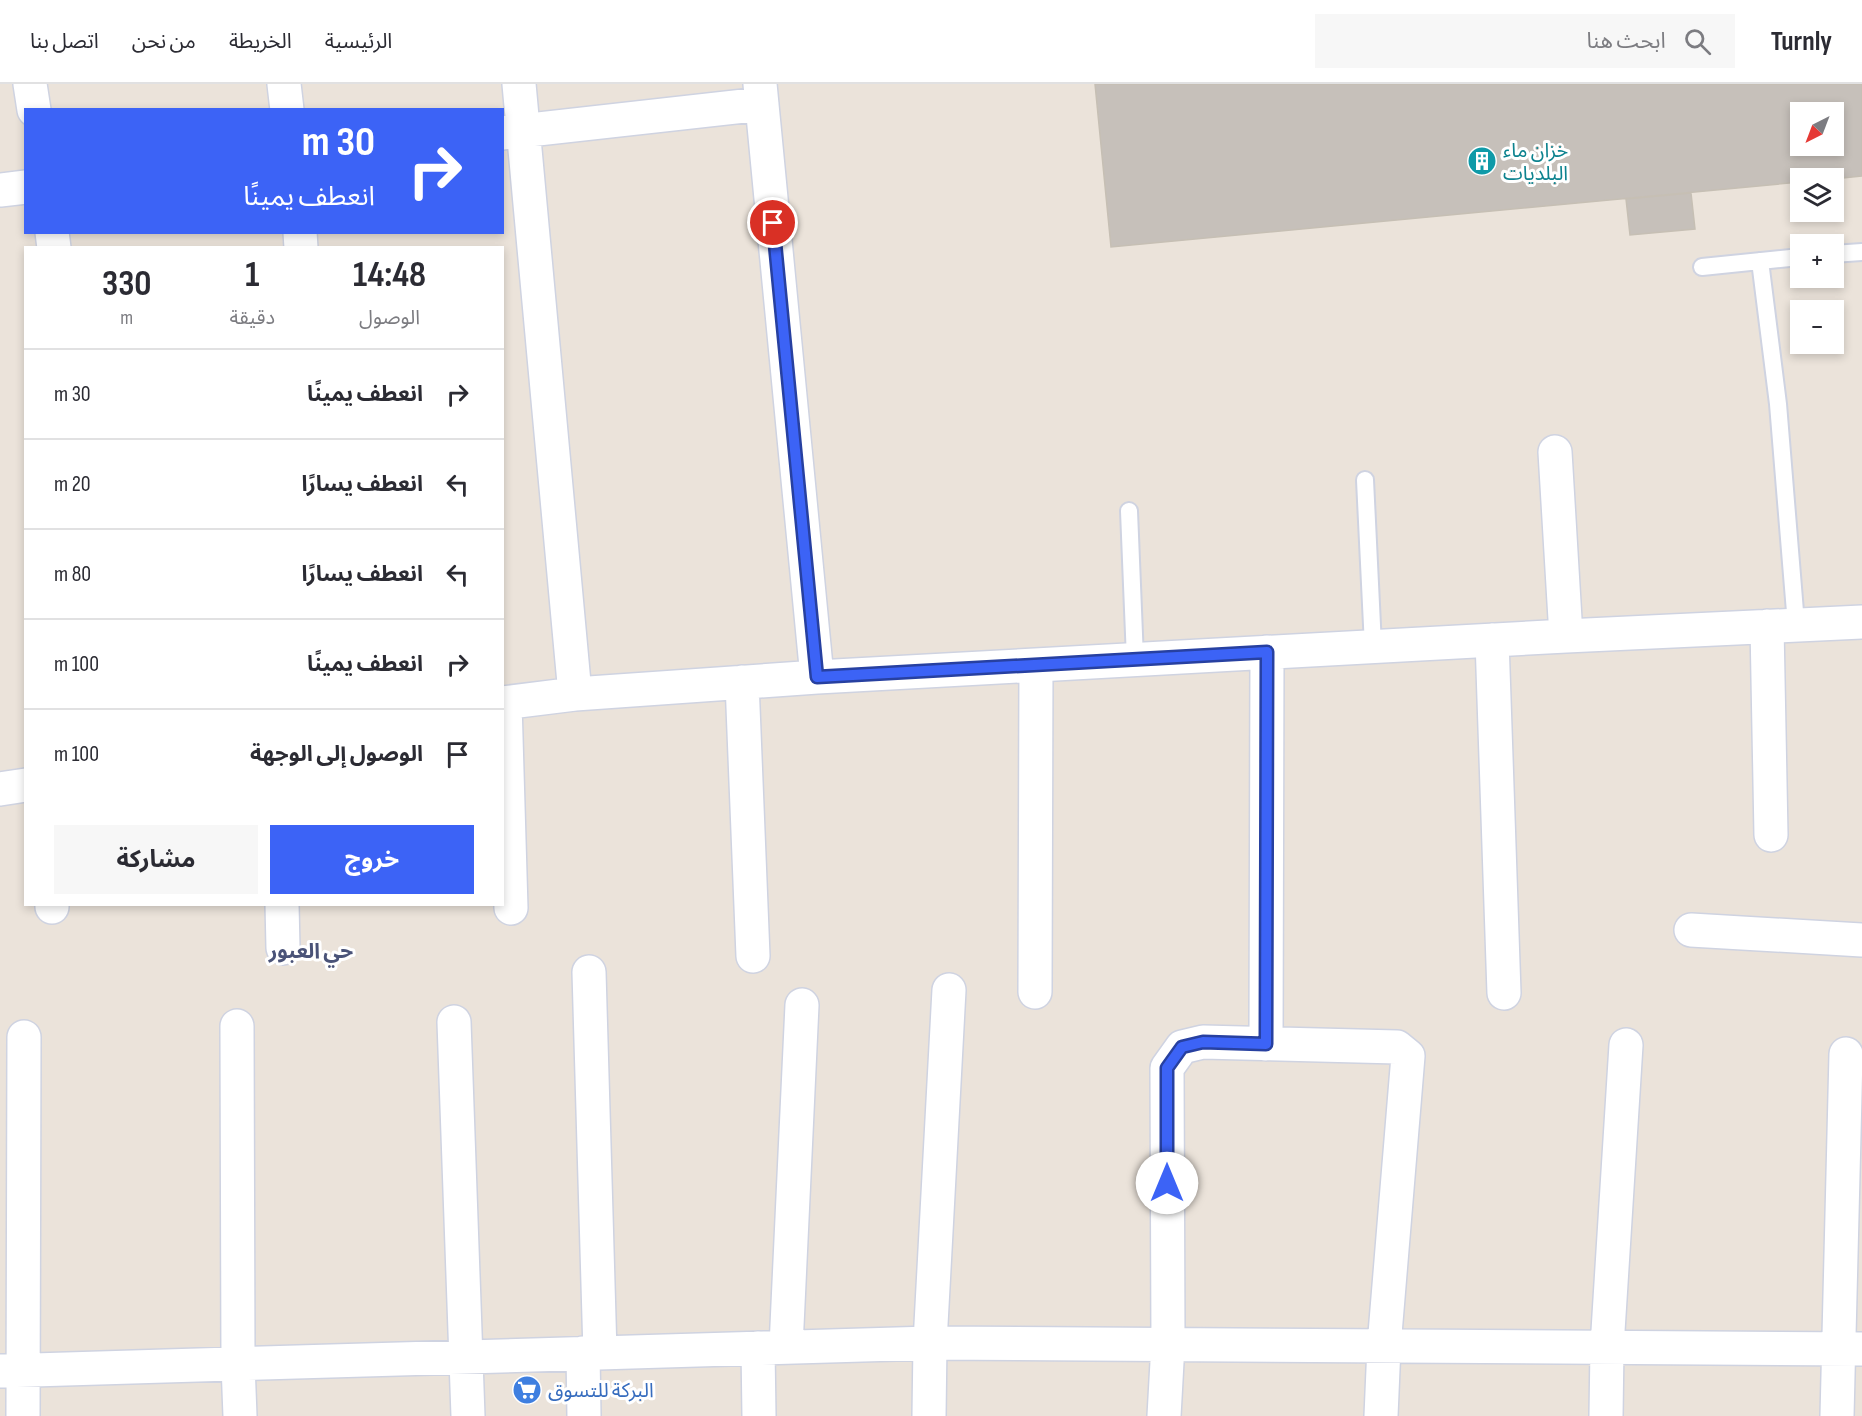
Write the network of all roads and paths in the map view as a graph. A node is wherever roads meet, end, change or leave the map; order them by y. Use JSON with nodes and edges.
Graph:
{"nodes":[{"id":1,"x":30,"y":84,"type":"edge"},
{"id":2,"x":284,"y":84,"type":"edge"},
{"id":3,"x":519,"y":84,"type":"edge"},
{"id":4,"x":761,"y":94,"type":"edge"},
{"id":5,"x":34,"y":108,"type":"edge"},
{"id":6,"x":287,"y":108,"type":"edge"},
{"id":7,"x":513,"y":132,"type":"edge"},
{"id":8,"x":24,"y":187,"type":"edge"},
{"id":9,"x":0,"y":190,"type":"edge"},
{"id":10,"x":1862,"y":252,"type":"edge"},
{"id":11,"x":1844,"y":253,"type":"edge"},
{"id":12,"x":1790,"y":258,"type":"edge"},
{"id":13,"x":1760,"y":261,"type":"junction"},
{"id":14,"x":1702,"y":267,"type":"dead end"},
{"id":15,"x":1555,"y":452,"type":"dead end"},
{"id":16,"x":1365,"y":480,"type":"dead end"},
{"id":17,"x":1129,"y":511,"type":"dead end"},
{"id":18,"x":1862,"y":622,"type":"edge"},
{"id":19,"x":1781,"y":625,"type":"junction"},
{"id":20,"x":1566,"y":636,"type":"junction"},
{"id":21,"x":1492,"y":640,"type":"junction"},
{"id":22,"x":1373,"y":646,"type":"junction"},
{"id":23,"x":1267,"y":652,"type":"junction"},
{"id":24,"x":1135,"y":659,"type":"junction"},
{"id":25,"x":1036,"y":665,"type":"junction"},
{"id":26,"x":817,"y":677,"type":"junction"},
{"id":27,"x":742,"y":682,"type":"junction"},
{"id":28,"x":576,"y":694,"type":"junction"},
{"id":29,"x":504,"y":703,"type":"edge"},
{"id":30,"x":24,"y":785,"type":"edge"},
{"id":31,"x":0,"y":789,"type":"edge"},
{"id":32,"x":1771,"y":835,"type":"dead end"},
{"id":33,"x":282,"y":906,"type":"edge"},
{"id":34,"x":511,"y":908,"type":"dead end"},
{"id":35,"x":1691,"y":930,"type":"dead end"},
{"id":36,"x":1862,"y":940,"type":"edge"},
{"id":37,"x":283,"y":948,"type":"dead end"},
{"id":38,"x":753,"y":956,"type":"dead end"},
{"id":39,"x":589,"y":972,"type":"dead end"},
{"id":40,"x":949,"y":990,"type":"dead end"},
{"id":41,"x":1035,"y":992,"type":"dead end"},
{"id":42,"x":1504,"y":993,"type":"dead end"},
{"id":43,"x":802,"y":1005,"type":"dead end"},
{"id":44,"x":454,"y":1022,"type":"dead end"},
{"id":45,"x":237,"y":1026,"type":"dead end"},
{"id":46,"x":24,"y":1037,"type":"dead end"},
{"id":47,"x":1266,"y":1044,"type":"junction"},
{"id":48,"x":1626,"y":1045,"type":"dead end"},
{"id":49,"x":1846,"y":1054,"type":"dead end"},
{"id":50,"x":930,"y":1343,"type":"junction"},
{"id":51,"x":1168,"y":1344,"type":"junction"},
{"id":52,"x":1384,"y":1346,"type":"junction"},
{"id":53,"x":772,"y":1347,"type":"junction"},
{"id":54,"x":1607,"y":1347,"type":"junction"},
{"id":55,"x":1850,"y":1349,"type":"edge"},
{"id":56,"x":592,"y":1353,"type":"junction"},
{"id":57,"x":466,"y":1357,"type":"junction"},
{"id":58,"x":238,"y":1364,"type":"junction"},
{"id":59,"x":12,"y":1371,"type":"edge"},
{"id":60,"x":23,"y":1416,"type":"edge"},
{"id":61,"x":240,"y":1416,"type":"edge"},
{"id":62,"x":468,"y":1416,"type":"edge"},
{"id":63,"x":584,"y":1416,"type":"edge"},
{"id":64,"x":759,"y":1416,"type":"edge"},
{"id":65,"x":929,"y":1416,"type":"edge"},
{"id":66,"x":1164,"y":1416,"type":"edge"},
{"id":67,"x":1381,"y":1416,"type":"edge"},
{"id":68,"x":1606,"y":1416,"type":"edge"},
{"id":69,"x":1837,"y":1416,"type":"edge"}],
"edges":[{"from":1,"to":5,"type":"street"},
{"from":2,"to":6,"type":"street"},
{"from":3,"to":7,"type":"street"},
{"from":4,"to":7,"type":"street"},
{"from":4,"to":26,"type":"street"},
{"from":7,"to":28,"type":"street"},
{"from":8,"to":9,"type":"street"},
{"from":10,"to":11,"type":"lane"},
{"from":12,"to":13,"type":"lane"},
{"from":13,"to":14,"type":"lane"},
{"from":13,"to":19,"type":"lane"},
{"from":15,"to":20,"type":"street"},
{"from":16,"to":22,"type":"lane"},
{"from":17,"to":24,"type":"lane"},
{"from":18,"to":19,"type":"street"},
{"from":19,"to":20,"type":"street"},
{"from":19,"to":32,"type":"street"},
{"from":20,"to":21,"type":"street"},
{"from":21,"to":22,"type":"street"},
{"from":21,"to":42,"type":"street"},
{"from":22,"to":23,"type":"street"},
{"from":23,"to":24,"type":"street"},
{"from":23,"to":47,"type":"street"},
{"from":24,"to":25,"type":"street"},
{"from":25,"to":26,"type":"street"},
{"from":25,"to":41,"type":"street"},
{"from":26,"to":27,"type":"street"},
{"from":27,"to":28,"type":"street"},
{"from":27,"to":38,"type":"street"},
{"from":28,"to":29,"type":"street"},
{"from":29,"to":34,"type":"street"},
{"from":30,"to":31,"type":"street"},
{"from":33,"to":37,"type":"street"},
{"from":35,"to":36,"type":"street"},
{"from":39,"to":56,"type":"street"},
{"from":40,"to":50,"type":"street"},
{"from":43,"to":53,"type":"street"},
{"from":44,"to":57,"type":"street"},
{"from":45,"to":58,"type":"street"},
{"from":46,"to":59,"type":"street"},
{"from":47,"to":51,"type":"street"},
{"from":47,"to":52,"type":"street"},
{"from":48,"to":54,"type":"street"},
{"from":49,"to":55,"type":"street"},
{"from":50,"to":51,"type":"street"},
{"from":50,"to":53,"type":"street"},
{"from":50,"to":65,"type":"street"},
{"from":51,"to":52,"type":"street"},
{"from":51,"to":66,"type":"street"},
{"from":52,"to":54,"type":"street"},
{"from":52,"to":67,"type":"street"},
{"from":53,"to":56,"type":"street"},
{"from":53,"to":64,"type":"street"},
{"from":54,"to":55,"type":"street"},
{"from":54,"to":68,"type":"street"},
{"from":55,"to":69,"type":"street"},
{"from":56,"to":57,"type":"street"},
{"from":56,"to":63,"type":"street"},
{"from":57,"to":58,"type":"street"},
{"from":57,"to":62,"type":"street"},
{"from":58,"to":59,"type":"street"},
{"from":58,"to":61,"type":"street"},
{"from":59,"to":60,"type":"street"}]}
